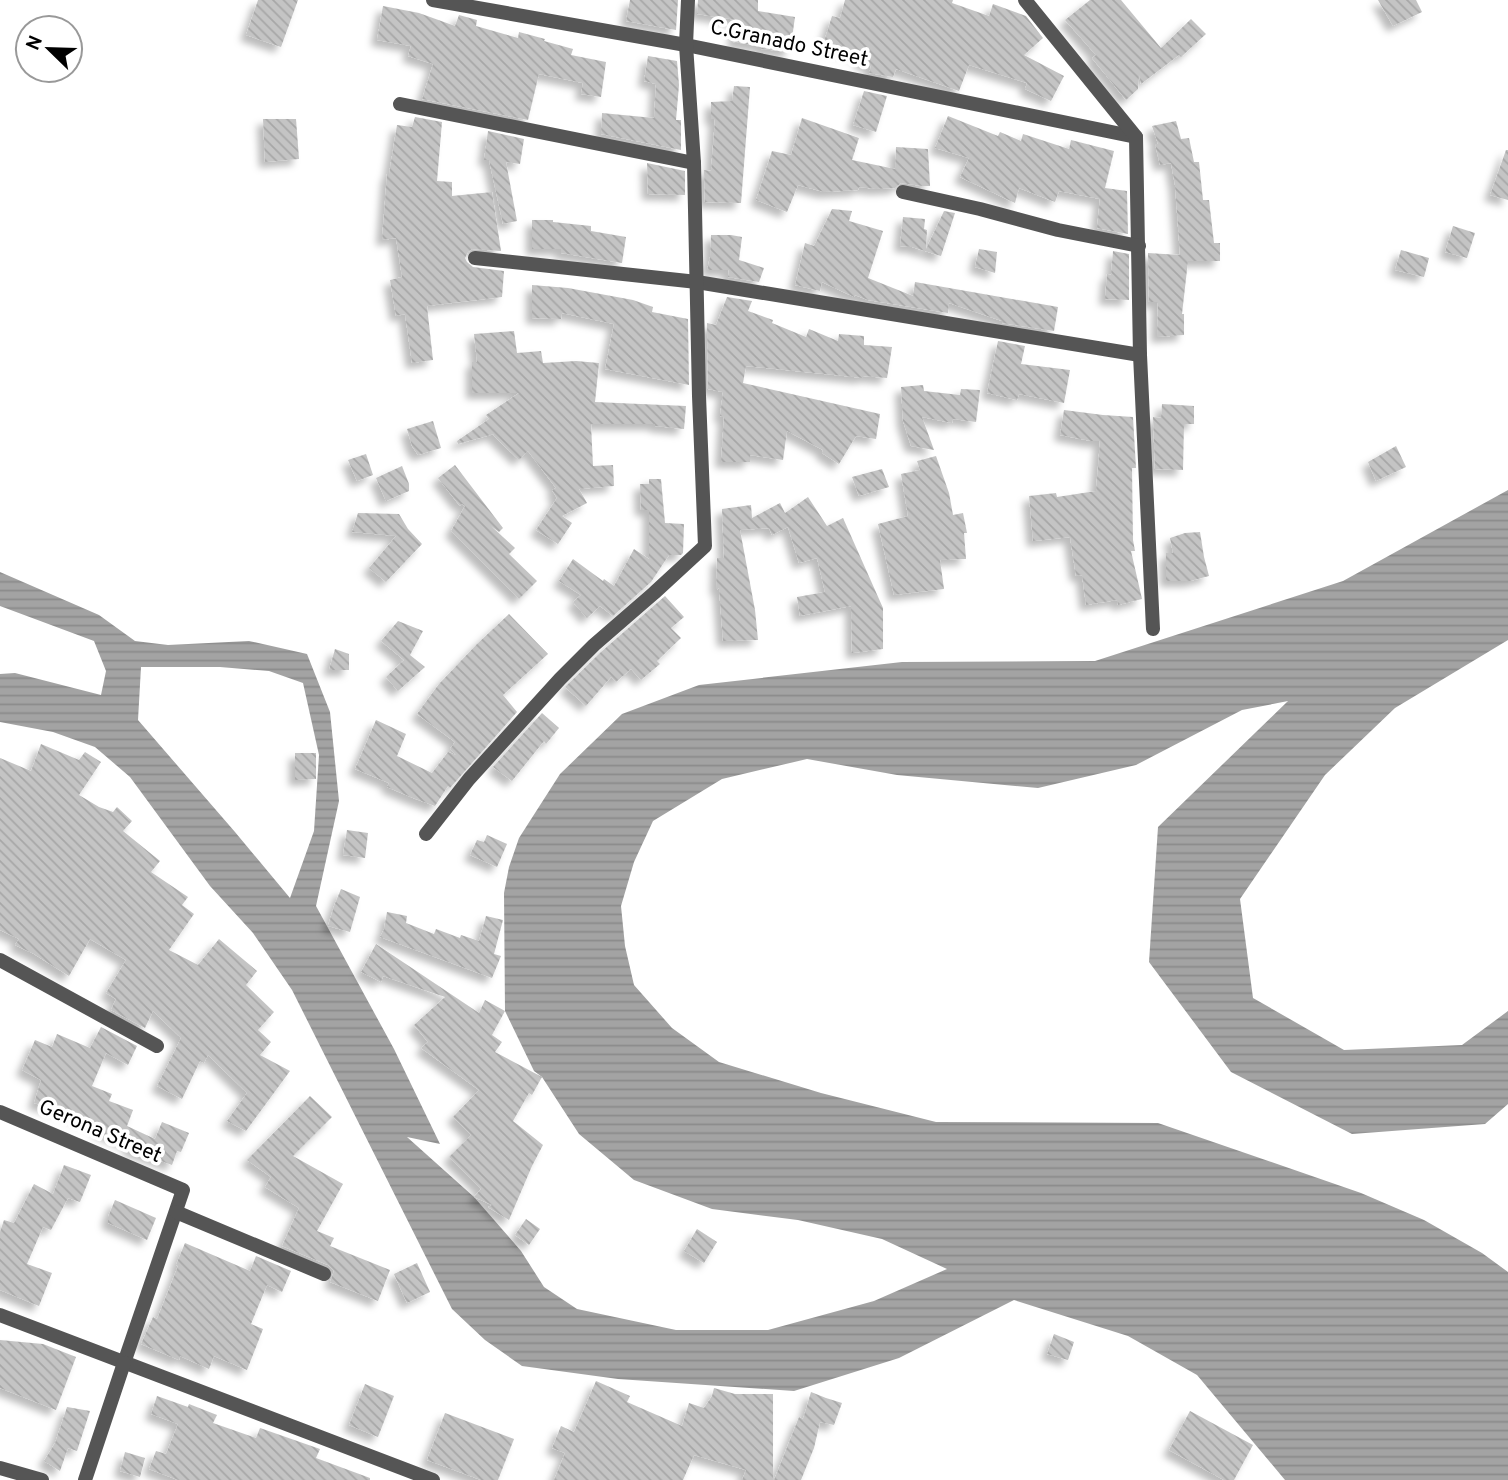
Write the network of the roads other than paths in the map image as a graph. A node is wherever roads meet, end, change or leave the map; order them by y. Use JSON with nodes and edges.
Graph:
{"nodes":[{"id":1,"x":433,"y":0,"type":"edge"},
{"id":2,"x":688,"y":0,"type":"edge"},
{"id":3,"x":1025,"y":0,"type":"edge"},
{"id":4,"x":686,"y":45,"type":"junction"},
{"id":5,"x":400,"y":104,"type":"dead end"},
{"id":6,"x":1136,"y":137,"type":"junction"},
{"id":7,"x":694,"y":163,"type":"junction"},
{"id":8,"x":903,"y":192,"type":"dead end"},
{"id":9,"x":1139,"y":246,"type":"junction"},
{"id":10,"x":475,"y":258,"type":"dead end"},
{"id":11,"x":697,"y":282,"type":"junction"},
{"id":12,"x":1140,"y":355,"type":"junction"},
{"id":13,"x":1153,"y":629,"type":"dead end"},
{"id":14,"x":426,"y":834,"type":"dead end"},
{"id":15,"x":0,"y":960,"type":"edge"},
{"id":16,"x":157,"y":1046,"type":"dead end"},
{"id":17,"x":0,"y":1112,"type":"edge"},
{"id":18,"x":176,"y":1212,"type":"junction"},
{"id":19,"x":324,"y":1274,"type":"dead end"},
{"id":20,"x":0,"y":1315,"type":"edge"},
{"id":21,"x":124,"y":1363,"type":"junction"},
{"id":22,"x":0,"y":1468,"type":"edge"},
{"id":23,"x":42,"y":1480,"type":"edge"},
{"id":24,"x":85,"y":1480,"type":"edge"},
{"id":25,"x":433,"y":1480,"type":"edge"}],
"edges":[{"from":1,"to":4,"type":"street","name":"C.Granado Street"},
{"from":2,"to":4,"type":"street"},
{"from":3,"to":6,"type":"street"},
{"from":4,"to":6,"type":"street","name":"C.Granado Street"},
{"from":4,"to":7,"type":"street"},
{"from":5,"to":7,"type":"street"},
{"from":6,"to":9,"type":"street"},
{"from":7,"to":11,"type":"street"},
{"from":8,"to":9,"type":"street"},
{"from":9,"to":12,"type":"street"},
{"from":10,"to":11,"type":"street"},
{"from":11,"to":12,"type":"street"},
{"from":11,"to":14,"type":"street"},
{"from":12,"to":13,"type":"street"},
{"from":15,"to":16,"type":"street"},
{"from":17,"to":18,"type":"street","name":"Gerona Street"},
{"from":18,"to":19,"type":"street"},
{"from":18,"to":21,"type":"street"},
{"from":20,"to":21,"type":"street"},
{"from":21,"to":24,"type":"street"},
{"from":21,"to":25,"type":"street"},
{"from":22,"to":23,"type":"street"}]}
